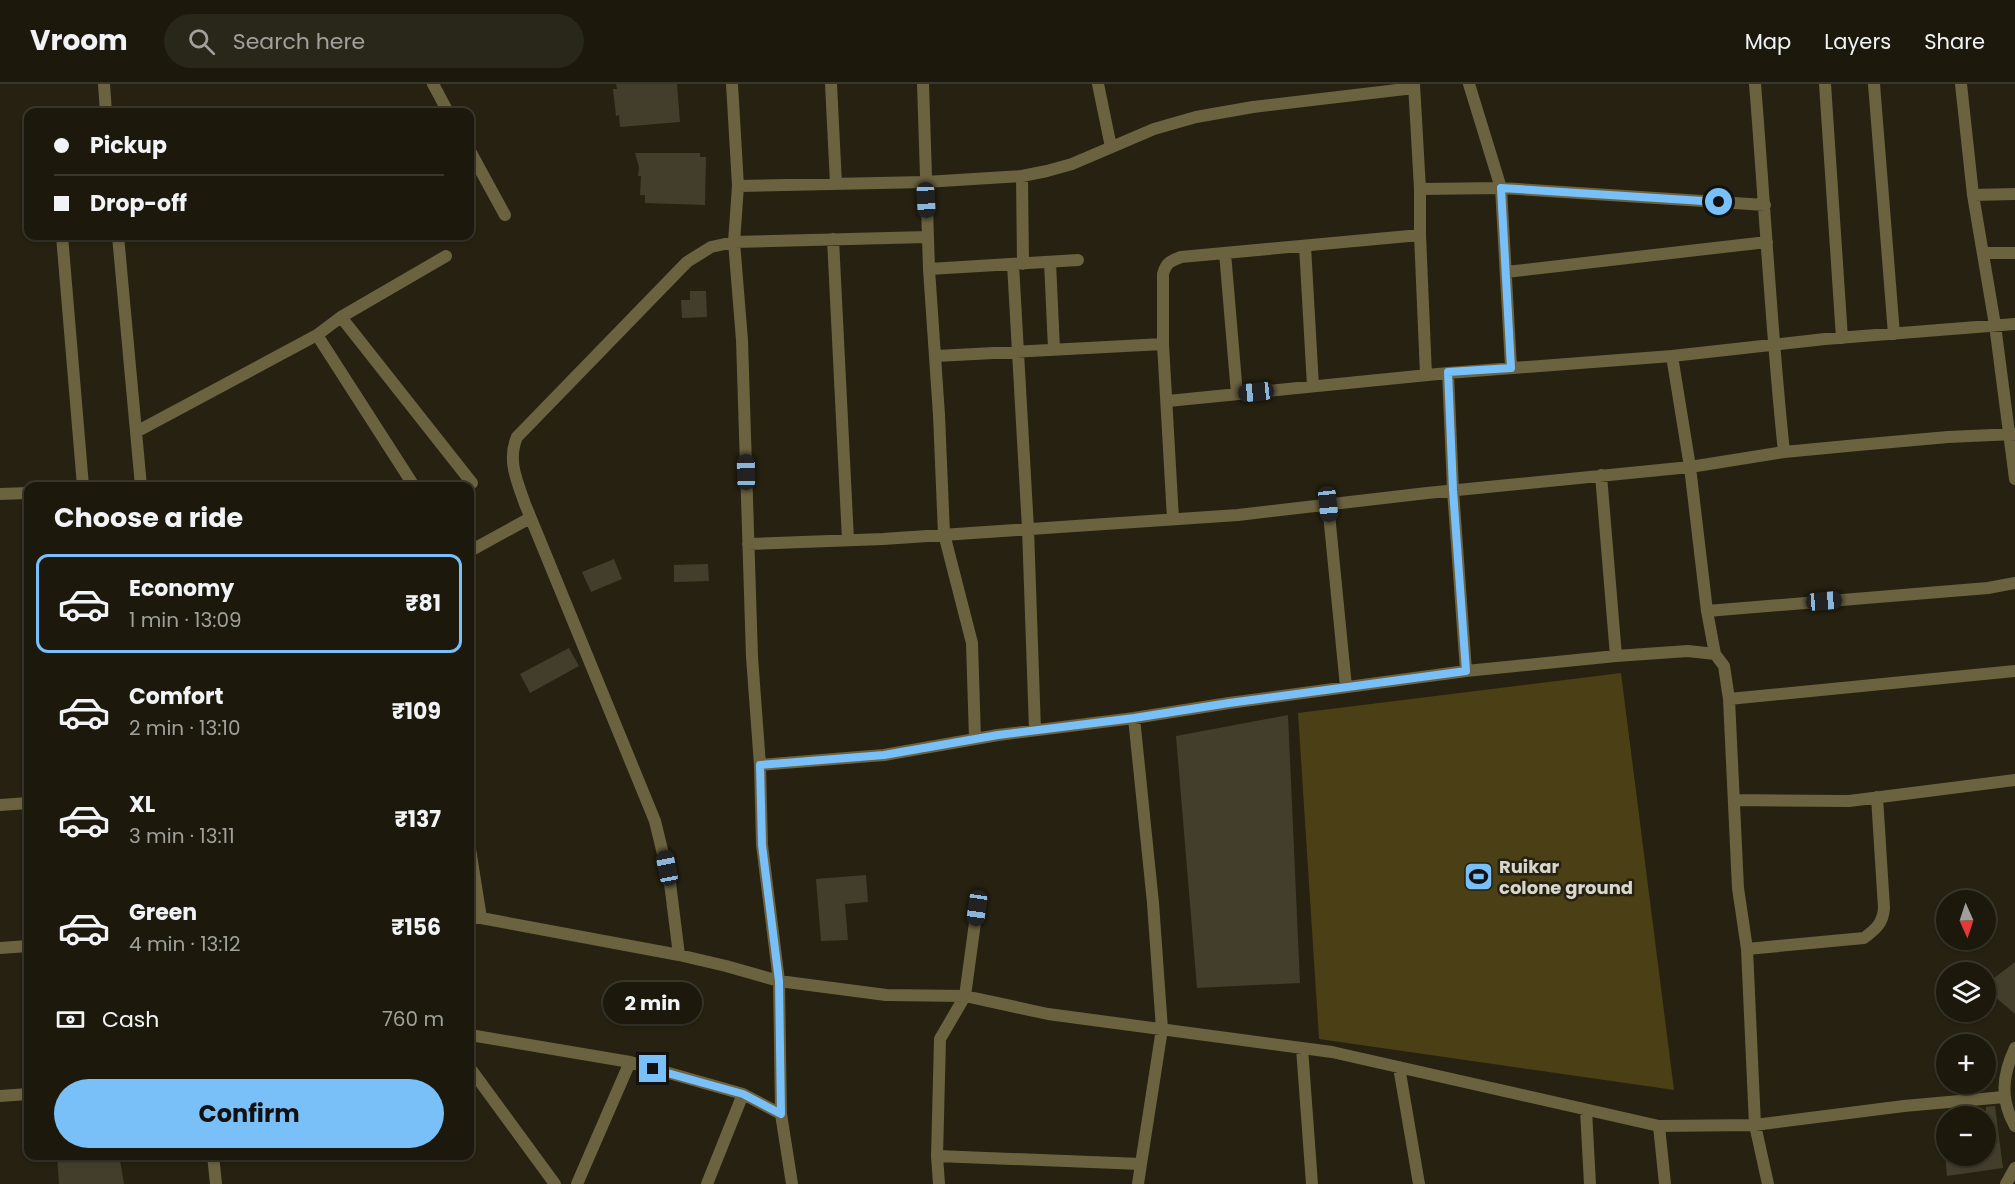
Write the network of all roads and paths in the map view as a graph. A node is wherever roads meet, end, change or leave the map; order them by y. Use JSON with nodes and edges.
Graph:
{"nodes":[{"id":1,"x":104,"y":84,"type":"edge"},
{"id":2,"x":432,"y":84,"type":"edge"},
{"id":3,"x":732,"y":84,"type":"edge"},
{"id":4,"x":831,"y":84,"type":"edge"},
{"id":5,"x":923,"y":84,"type":"edge"},
{"id":6,"x":1098,"y":84,"type":"edge"},
{"id":7,"x":1469,"y":84,"type":"edge"},
{"id":8,"x":1755,"y":84,"type":"edge"},
{"id":9,"x":1825,"y":84,"type":"edge"},
{"id":10,"x":1874,"y":84,"type":"edge"},
{"id":11,"x":1961,"y":84,"type":"edge"},
{"id":12,"x":1414,"y":86,"type":"edge"},
{"id":13,"x":106,"y":108,"type":"edge"},
{"id":14,"x":446,"y":108,"type":"edge"},
{"id":15,"x":1111,"y":147,"type":"junction"},
{"id":16,"x":474,"y":158,"type":"edge"},
{"id":17,"x":1022,"y":176,"type":"junction"},
{"id":18,"x":925,"y":182,"type":"junction"},
{"id":19,"x":836,"y":184,"type":"junction"},
{"id":20,"x":738,"y":186,"type":"junction"},
{"id":21,"x":1501,"y":188,"type":"junction"},
{"id":22,"x":1420,"y":189,"type":"junction"},
{"id":23,"x":2015,"y":194,"type":"edge"},
{"id":24,"x":1973,"y":195,"type":"junction"},
{"id":25,"x":1765,"y":205,"type":"junction"},
{"id":26,"x":505,"y":215,"type":"dead end"},
{"id":27,"x":1420,"y":235,"type":"junction"},
{"id":28,"x":927,"y":237,"type":"junction"},
{"id":29,"x":833,"y":239,"type":"junction"},
{"id":30,"x":62,"y":240,"type":"edge"},
{"id":31,"x":118,"y":240,"type":"edge"},
{"id":32,"x":734,"y":242,"type":"junction"},
{"id":33,"x":1767,"y":242,"type":"junction"},
{"id":34,"x":1305,"y":246,"type":"junction"},
{"id":35,"x":1225,"y":253,"type":"junction"},
{"id":36,"x":2015,"y":253,"type":"edge"},
{"id":37,"x":1984,"y":254,"type":"junction"},
{"id":38,"x":446,"y":256,"type":"dead end"},
{"id":39,"x":1078,"y":260,"type":"dead end"},
{"id":40,"x":1050,"y":262,"type":"junction"},
{"id":41,"x":1018,"y":264,"type":"junction"},
{"id":42,"x":929,"y":268,"type":"junction"},
{"id":43,"x":1506,"y":272,"type":"junction"},
{"id":44,"x":342,"y":317,"type":"junction"},
{"id":45,"x":2015,"y":324,"type":"edge"},
{"id":46,"x":1995,"y":326,"type":"junction"},
{"id":47,"x":1894,"y":334,"type":"junction"},
{"id":48,"x":317,"y":335,"type":"junction"},
{"id":49,"x":1842,"y":338,"type":"junction"},
{"id":50,"x":1163,"y":344,"type":"junction"},
{"id":51,"x":1773,"y":346,"type":"junction"},
{"id":52,"x":1054,"y":349,"type":"junction"},
{"id":53,"x":1018,"y":351,"type":"junction"},
{"id":54,"x":936,"y":356,"type":"junction"},
{"id":55,"x":1672,"y":356,"type":"junction"},
{"id":56,"x":1511,"y":368,"type":"junction"},
{"id":57,"x":1448,"y":372,"type":"junction"},
{"id":58,"x":1426,"y":375,"type":"junction"},
{"id":59,"x":1313,"y":386,"type":"junction"},
{"id":60,"x":1237,"y":394,"type":"junction"},
{"id":61,"x":1168,"y":401,"type":"junction"},
{"id":62,"x":136,"y":432,"type":"junction"},
{"id":63,"x":2012,"y":435,"type":"edge"},
{"id":64,"x":1784,"y":452,"type":"junction"},
{"id":65,"x":1690,"y":467,"type":"junction"},
{"id":66,"x":1601,"y":475,"type":"junction"},
{"id":67,"x":2015,"y":479,"type":"edge"},
{"id":68,"x":83,"y":482,"type":"edge"},
{"id":69,"x":141,"y":482,"type":"edge"},
{"id":70,"x":411,"y":482,"type":"edge"},
{"id":71,"x":471,"y":482,"type":"edge"},
{"id":72,"x":1453,"y":490,"type":"junction"},
{"id":73,"x":24,"y":493,"type":"edge"},
{"id":74,"x":0,"y":494,"type":"edge"},
{"id":75,"x":1328,"y":504,"type":"junction"},
{"id":76,"x":530,"y":518,"type":"junction"},
{"id":77,"x":1173,"y":519,"type":"junction"},
{"id":78,"x":1028,"y":529,"type":"junction"},
{"id":79,"x":944,"y":534,"type":"junction"},
{"id":80,"x":848,"y":540,"type":"junction"},
{"id":81,"x":748,"y":544,"type":"junction"},
{"id":82,"x":474,"y":549,"type":"edge"},
{"id":83,"x":2015,"y":583,"type":"edge"},
{"id":84,"x":1707,"y":611,"type":"junction"},
{"id":85,"x":1714,"y":654,"type":"junction"},
{"id":86,"x":1617,"y":656,"type":"junction"},
{"id":87,"x":1466,"y":671,"type":"junction"},
{"id":88,"x":2015,"y":671,"type":"edge"},
{"id":89,"x":1346,"y":687,"type":"junction"},
{"id":90,"x":1729,"y":699,"type":"junction"},
{"id":91,"x":1134,"y":718,"type":"junction"},
{"id":92,"x":1035,"y":730,"type":"junction"},
{"id":93,"x":975,"y":739,"type":"junction"},
{"id":94,"x":760,"y":765,"type":"junction"},
{"id":95,"x":2015,"y":780,"type":"edge"},
{"id":96,"x":1877,"y":797,"type":"junction"},
{"id":97,"x":1735,"y":800,"type":"junction"},
{"id":98,"x":24,"y":803,"type":"edge"},
{"id":99,"x":0,"y":805,"type":"edge"},
{"id":100,"x":977,"y":908,"type":"dead end"},
{"id":101,"x":475,"y":918,"type":"edge"},
{"id":102,"x":24,"y":946,"type":"edge"},
{"id":103,"x":0,"y":948,"type":"edge"},
{"id":104,"x":1747,"y":949,"type":"junction"},
{"id":105,"x":679,"y":955,"type":"junction"},
{"id":106,"x":779,"y":981,"type":"junction"},
{"id":107,"x":965,"y":996,"type":"junction"},
{"id":108,"x":1162,"y":1029,"type":"junction"},
{"id":109,"x":474,"y":1036,"type":"edge"},
{"id":110,"x":1302,"y":1048,"type":"junction"},
{"id":111,"x":2015,"y":1048,"type":"edge"},
{"id":112,"x":630,"y":1062,"type":"junction"},
{"id":113,"x":1399,"y":1067,"type":"junction"},
{"id":114,"x":474,"y":1073,"type":"edge"},
{"id":115,"x":24,"y":1094,"type":"edge"},
{"id":116,"x":743,"y":1094,"type":"junction"},
{"id":117,"x":0,"y":1096,"type":"edge"},
{"id":118,"x":2004,"y":1097,"type":"junction"},
{"id":119,"x":1586,"y":1110,"type":"junction"},
{"id":120,"x":781,"y":1114,"type":"junction"},
{"id":121,"x":1755,"y":1125,"type":"junction"},
{"id":122,"x":1659,"y":1126,"type":"junction"},
{"id":123,"x":2015,"y":1126,"type":"edge"},
{"id":124,"x":937,"y":1156,"type":"junction"},
{"id":125,"x":214,"y":1160,"type":"edge"},
{"id":126,"x":1141,"y":1164,"type":"junction"},
{"id":127,"x":2015,"y":1168,"type":"edge"},
{"id":128,"x":216,"y":1184,"type":"edge"},
{"id":129,"x":555,"y":1184,"type":"edge"},
{"id":130,"x":577,"y":1184,"type":"edge"},
{"id":131,"x":707,"y":1184,"type":"edge"},
{"id":132,"x":792,"y":1184,"type":"edge"},
{"id":133,"x":939,"y":1184,"type":"edge"},
{"id":134,"x":1138,"y":1184,"type":"edge"},
{"id":135,"x":1312,"y":1184,"type":"edge"},
{"id":136,"x":1419,"y":1184,"type":"edge"},
{"id":137,"x":1590,"y":1184,"type":"edge"},
{"id":138,"x":1665,"y":1184,"type":"edge"},
{"id":139,"x":1768,"y":1184,"type":"edge"},
{"id":140,"x":2006,"y":1184,"type":"edge"}],
"edges":[{"from":1,"to":13,"type":"street"},
{"from":2,"to":14,"type":"street"},
{"from":3,"to":20,"type":"street"},
{"from":4,"to":19,"type":"street"},
{"from":5,"to":18,"type":"street"},
{"from":6,"to":15,"type":"street"},
{"from":7,"to":21,"type":"street"},
{"from":8,"to":25,"type":"street"},
{"from":9,"to":49,"type":"street"},
{"from":10,"to":47,"type":"street"},
{"from":11,"to":24,"type":"street"},
{"from":12,"to":15,"type":"street"},
{"from":12,"to":22,"type":"street"},
{"from":15,"to":17,"type":"street"},
{"from":16,"to":26,"type":"street"},
{"from":17,"to":18,"type":"street"},
{"from":17,"to":41,"type":"street"},
{"from":18,"to":19,"type":"street"},
{"from":18,"to":28,"type":"street"},
{"from":19,"to":20,"type":"street"},
{"from":20,"to":32,"type":"street"},
{"from":21,"to":22,"type":"street"},
{"from":21,"to":25,"type":"street"},
{"from":21,"to":43,"type":"street"},
{"from":22,"to":27,"type":"street"},
{"from":23,"to":24,"type":"street"},
{"from":24,"to":37,"type":"street"},
{"from":25,"to":33,"type":"street"},
{"from":27,"to":34,"type":"street"},
{"from":27,"to":58,"type":"street"},
{"from":28,"to":29,"type":"street"},
{"from":28,"to":42,"type":"street"},
{"from":29,"to":32,"type":"street"},
{"from":29,"to":80,"type":"street"},
{"from":30,"to":68,"type":"street"},
{"from":31,"to":62,"type":"street"},
{"from":32,"to":76,"type":"street"},
{"from":32,"to":81,"type":"street"},
{"from":33,"to":43,"type":"street"},
{"from":33,"to":51,"type":"street"},
{"from":34,"to":35,"type":"street"},
{"from":34,"to":59,"type":"street"},
{"from":35,"to":50,"type":"street"},
{"from":35,"to":60,"type":"street"},
{"from":36,"to":37,"type":"street"},
{"from":37,"to":46,"type":"street"},
{"from":38,"to":44,"type":"street"},
{"from":39,"to":40,"type":"street"},
{"from":40,"to":41,"type":"street"},
{"from":40,"to":52,"type":"street"},
{"from":41,"to":42,"type":"street"},
{"from":41,"to":53,"type":"street"},
{"from":42,"to":54,"type":"street"},
{"from":43,"to":56,"type":"street"},
{"from":44,"to":48,"type":"street"},
{"from":44,"to":71,"type":"street"},
{"from":45,"to":46,"type":"street"},
{"from":46,"to":47,"type":"street"},
{"from":46,"to":63,"type":"street"},
{"from":47,"to":49,"type":"street"},
{"from":48,"to":62,"type":"street"},
{"from":48,"to":70,"type":"street"},
{"from":49,"to":51,"type":"street"},
{"from":50,"to":52,"type":"street"},
{"from":50,"to":61,"type":"street"},
{"from":51,"to":55,"type":"street"},
{"from":51,"to":64,"type":"street"},
{"from":52,"to":53,"type":"street"},
{"from":53,"to":54,"type":"street"},
{"from":53,"to":78,"type":"street"},
{"from":54,"to":79,"type":"street"},
{"from":55,"to":56,"type":"street"},
{"from":55,"to":65,"type":"street"},
{"from":56,"to":57,"type":"street"},
{"from":57,"to":58,"type":"street"},
{"from":57,"to":72,"type":"street"},
{"from":58,"to":59,"type":"street"},
{"from":59,"to":60,"type":"street"},
{"from":60,"to":61,"type":"street"},
{"from":61,"to":77,"type":"street"},
{"from":62,"to":69,"type":"street"},
{"from":63,"to":64,"type":"street"},
{"from":63,"to":67,"type":"street"},
{"from":64,"to":65,"type":"street"},
{"from":65,"to":66,"type":"street"},
{"from":65,"to":84,"type":"street"},
{"from":66,"to":72,"type":"street"},
{"from":66,"to":86,"type":"street"},
{"from":72,"to":75,"type":"street"},
{"from":72,"to":87,"type":"street"},
{"from":73,"to":74,"type":"street"},
{"from":75,"to":77,"type":"street"},
{"from":75,"to":89,"type":"street"},
{"from":76,"to":82,"type":"street"},
{"from":76,"to":105,"type":"street"},
{"from":77,"to":78,"type":"street"},
{"from":78,"to":79,"type":"street"},
{"from":78,"to":92,"type":"street"},
{"from":79,"to":80,"type":"street"},
{"from":79,"to":93,"type":"street"},
{"from":80,"to":81,"type":"street"},
{"from":81,"to":94,"type":"street"},
{"from":83,"to":84,"type":"street"},
{"from":84,"to":85,"type":"street"},
{"from":85,"to":86,"type":"street"},
{"from":85,"to":90,"type":"street"},
{"from":86,"to":87,"type":"street"},
{"from":87,"to":89,"type":"street"},
{"from":88,"to":90,"type":"street"},
{"from":89,"to":91,"type":"street"},
{"from":90,"to":97,"type":"street"},
{"from":91,"to":92,"type":"street"},
{"from":91,"to":108,"type":"street"},
{"from":92,"to":93,"type":"street"},
{"from":93,"to":94,"type":"street"},
{"from":94,"to":106,"type":"street"},
{"from":95,"to":96,"type":"street"},
{"from":96,"to":97,"type":"street"},
{"from":96,"to":104,"type":"street"},
{"from":97,"to":104,"type":"street"},
{"from":98,"to":99,"type":"street"},
{"from":100,"to":107,"type":"street"},
{"from":101,"to":105,"type":"street"},
{"from":102,"to":103,"type":"street"},
{"from":104,"to":121,"type":"street"},
{"from":105,"to":106,"type":"street"},
{"from":106,"to":107,"type":"street"},
{"from":106,"to":120,"type":"street"},
{"from":107,"to":108,"type":"street"},
{"from":107,"to":124,"type":"street"},
{"from":108,"to":110,"type":"street"},
{"from":108,"to":126,"type":"street"},
{"from":109,"to":112,"type":"street"},
{"from":110,"to":113,"type":"street"},
{"from":110,"to":135,"type":"street"},
{"from":111,"to":118,"type":"street"},
{"from":112,"to":116,"type":"street"},
{"from":112,"to":130,"type":"street"},
{"from":113,"to":119,"type":"street"},
{"from":113,"to":136,"type":"street"},
{"from":114,"to":129,"type":"street"},
{"from":115,"to":117,"type":"street"},
{"from":116,"to":120,"type":"street"},
{"from":116,"to":131,"type":"street"},
{"from":118,"to":121,"type":"street"},
{"from":118,"to":123,"type":"street"},
{"from":119,"to":122,"type":"street"},
{"from":119,"to":137,"type":"street"},
{"from":120,"to":132,"type":"street"},
{"from":121,"to":122,"type":"street"},
{"from":121,"to":139,"type":"street"},
{"from":122,"to":138,"type":"street"},
{"from":124,"to":126,"type":"street"},
{"from":124,"to":133,"type":"street"},
{"from":125,"to":128,"type":"street"},
{"from":126,"to":134,"type":"street"},
{"from":127,"to":140,"type":"street"}]}
